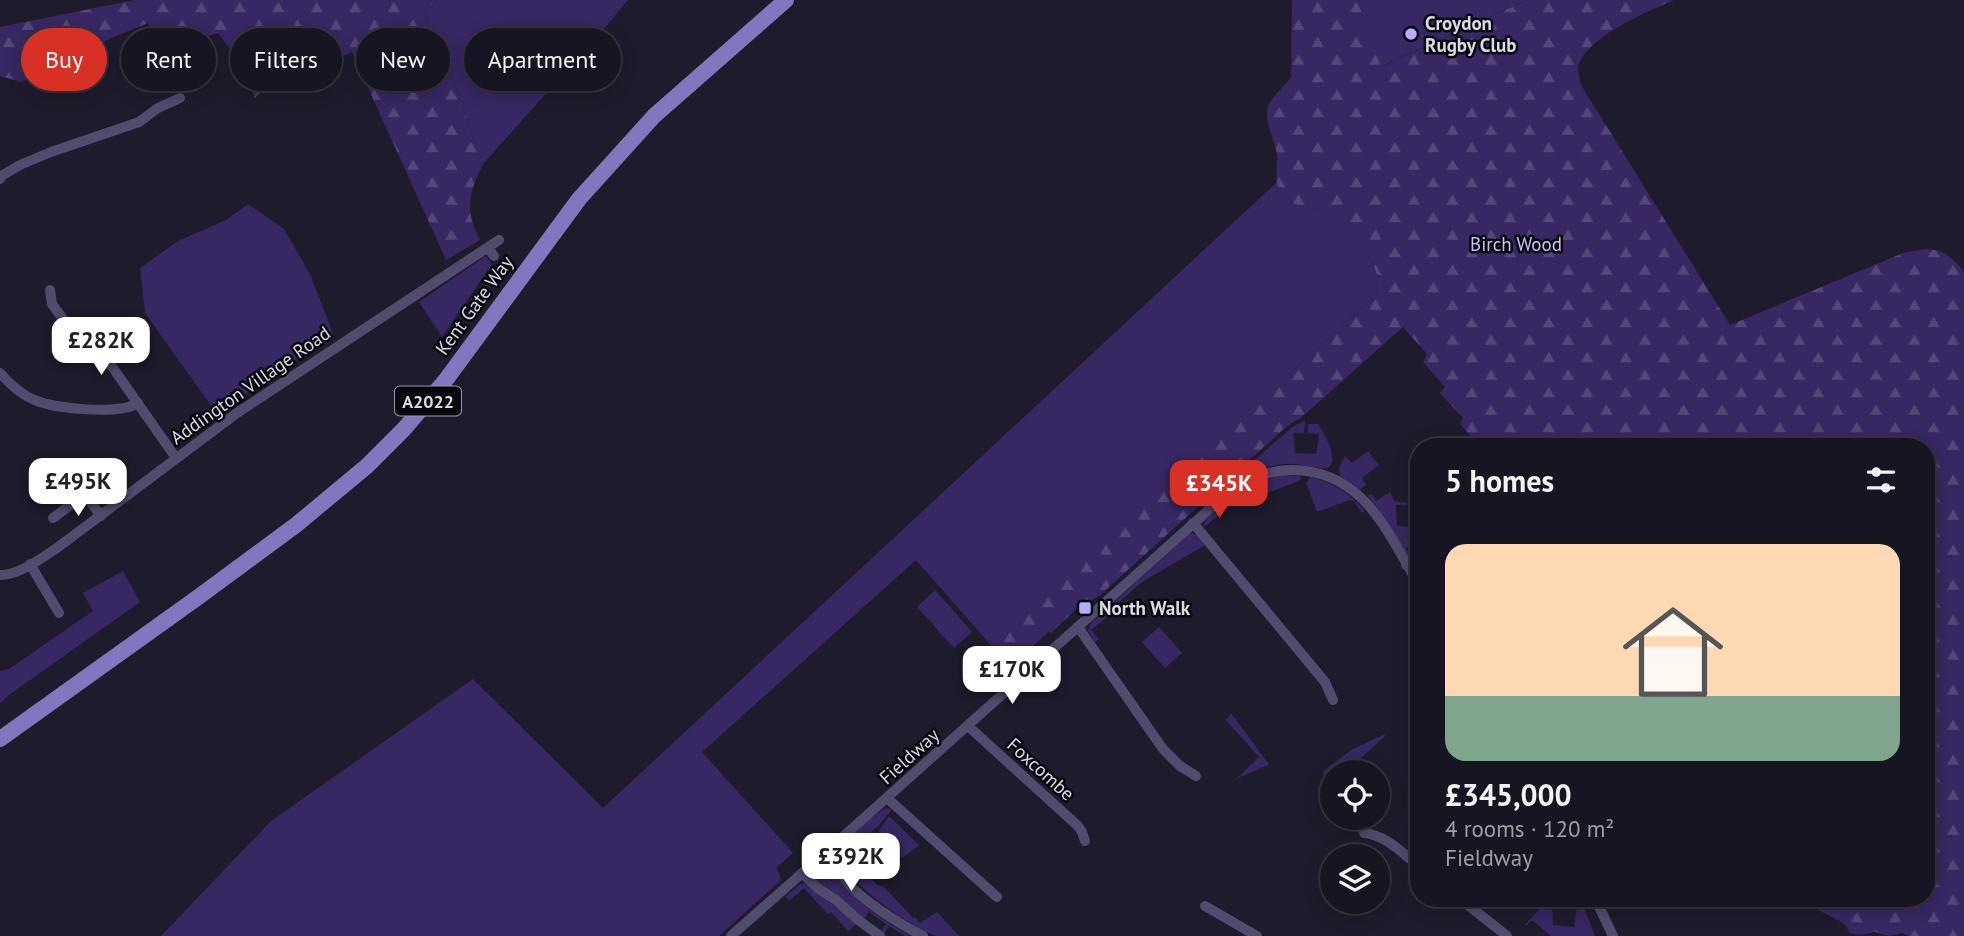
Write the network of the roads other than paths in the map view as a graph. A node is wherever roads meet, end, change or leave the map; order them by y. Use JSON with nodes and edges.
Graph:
{"nodes":[{"id":1,"x":786,"y":0,"type":"edge"},
{"id":2,"x":180,"y":99,"type":"dead end"},
{"id":3,"x":0,"y":179,"type":"edge"},
{"id":4,"x":499,"y":240,"type":"dead end"},
{"id":5,"x":50,"y":290,"type":"dead end"},
{"id":6,"x":0,"y":373,"type":"edge"},
{"id":7,"x":138,"y":403,"type":"junction"},
{"id":8,"x":176,"y":458,"type":"junction"},
{"id":9,"x":50,"y":484,"type":"dead end"},
{"id":10,"x":85,"y":494,"type":"junction"},
{"id":11,"x":101,"y":516,"type":"junction"},
{"id":12,"x":53,"y":518,"type":"dead end"},
{"id":13,"x":1193,"y":523,"type":"junction"},
{"id":14,"x":1410,"y":562,"type":"edge"},
{"id":15,"x":30,"y":564,"type":"junction"},
{"id":16,"x":1406,"y":565,"type":"junction"},
{"id":17,"x":1410,"y":571,"type":"edge"},
{"id":18,"x":0,"y":575,"type":"edge"},
{"id":19,"x":59,"y":613,"type":"dead end"},
{"id":20,"x":1078,"y":627,"type":"junction"},
{"id":21,"x":1333,"y":700,"type":"dead end"},
{"id":22,"x":968,"y":726,"type":"junction"},
{"id":23,"x":2,"y":739,"type":"edge"},
{"id":24,"x":1196,"y":776,"type":"dead end"},
{"id":25,"x":887,"y":798,"type":"junction"},
{"id":26,"x":1364,"y":833,"type":"dead end"},
{"id":27,"x":1084,"y":841,"type":"dead end"},
{"id":28,"x":838,"y":857,"type":"junction"},
{"id":29,"x":1410,"y":859,"type":"edge"},
{"id":30,"x":802,"y":873,"type":"junction"},
{"id":31,"x":997,"y":897,"type":"dead end"},
{"id":32,"x":1205,"y":906,"type":"dead end"},
{"id":33,"x":1470,"y":907,"type":"edge"},
{"id":34,"x":1599,"y":907,"type":"edge"},
{"id":35,"x":731,"y":936,"type":"edge"},
{"id":36,"x":880,"y":936,"type":"edge"},
{"id":37,"x":923,"y":936,"type":"edge"},
{"id":38,"x":1257,"y":936,"type":"edge"},
{"id":39,"x":1507,"y":936,"type":"edge"},
{"id":40,"x":1613,"y":936,"type":"edge"}],
"edges":[{"from":1,"to":23,"type":"main road","name":"Kent Gate Way","number":"A2022"},
{"from":2,"to":3,"type":"street"},
{"from":4,"to":8,"type":"street","name":"Addington Village Road"},
{"from":5,"to":7,"type":"street"},
{"from":6,"to":7,"type":"street"},
{"from":7,"to":8,"type":"street"},
{"from":8,"to":11,"type":"street","name":"Addington Village Road"},
{"from":9,"to":10,"type":"street"},
{"from":10,"to":11,"type":"street"},
{"from":10,"to":12,"type":"street"},
{"from":11,"to":15,"type":"street","name":"Addington Village Road"},
{"from":13,"to":16,"type":"street","name":"Fieldway"},
{"from":13,"to":20,"type":"street","name":"Fieldway"},
{"from":13,"to":21,"type":"street"},
{"from":14,"to":16,"type":"street"},
{"from":15,"to":18,"type":"street","name":"Addington Village Road"},
{"from":15,"to":19,"type":"street"},
{"from":16,"to":17,"type":"street","name":"Fieldway"},
{"from":20,"to":22,"type":"street","name":"Fieldway"},
{"from":20,"to":24,"type":"street"},
{"from":22,"to":25,"type":"street","name":"Fieldway"},
{"from":22,"to":27,"type":"street","name":"Foxcombe"},
{"from":25,"to":28,"type":"street","name":"Fieldway"},
{"from":25,"to":31,"type":"street"},
{"from":26,"to":29,"type":"street"},
{"from":28,"to":30,"type":"street"},
{"from":28,"to":37,"type":"street"},
{"from":30,"to":35,"type":"street"},
{"from":30,"to":36,"type":"street"},
{"from":32,"to":38,"type":"street"},
{"from":33,"to":39,"type":"street"},
{"from":34,"to":40,"type":"street"}]}
